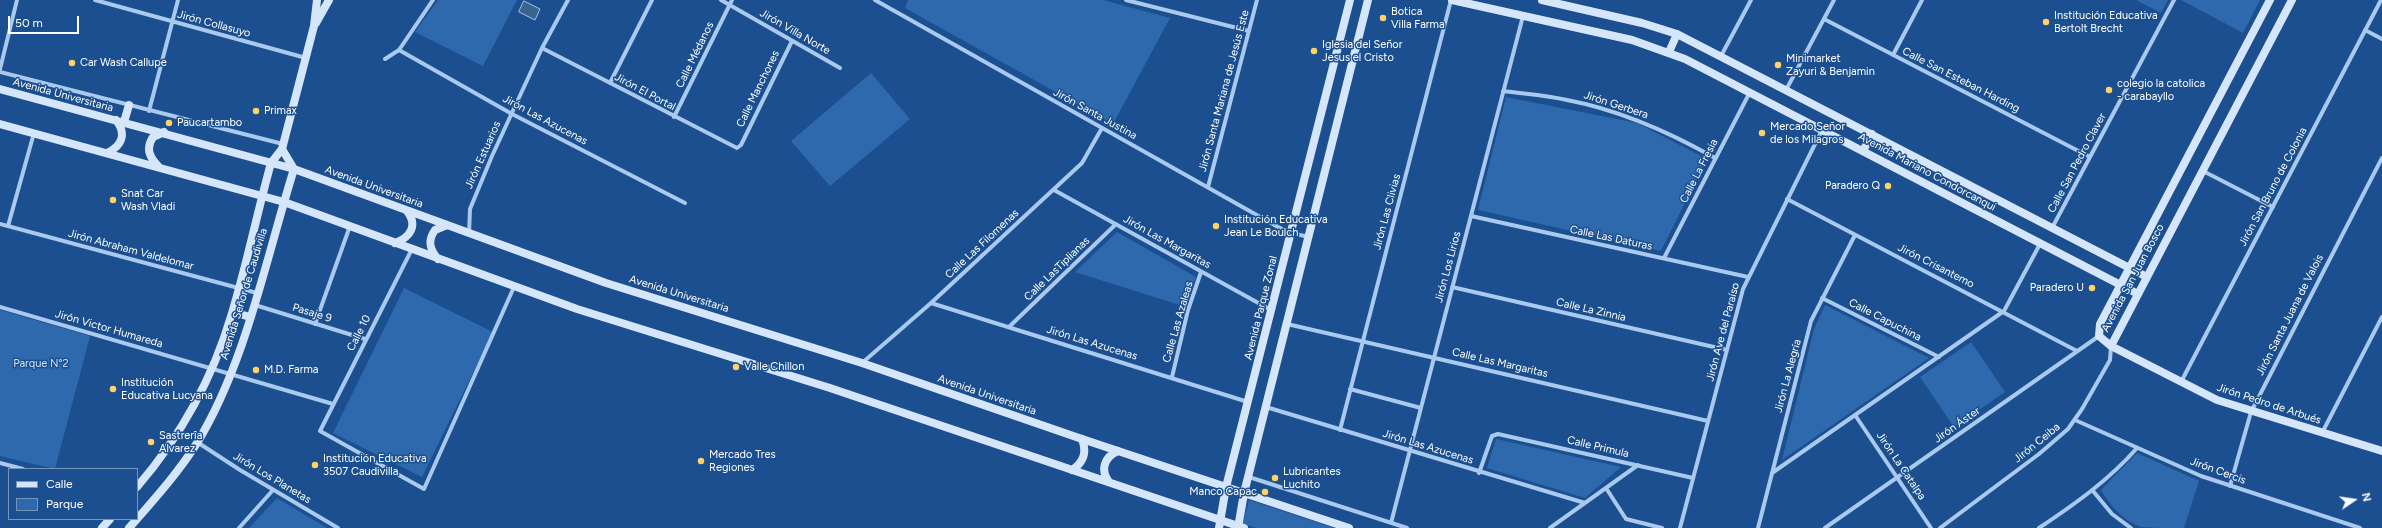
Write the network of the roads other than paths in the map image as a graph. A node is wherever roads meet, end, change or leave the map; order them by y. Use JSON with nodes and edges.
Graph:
{"nodes":[{"id":1,"x":18,"y":0,"type":"edge"},
{"id":2,"x":95,"y":0,"type":"edge"},
{"id":3,"x":178,"y":0,"type":"edge"},
{"id":4,"x":317,"y":0,"type":"edge"},
{"id":5,"x":329,"y":0,"type":"edge"},
{"id":6,"x":433,"y":0,"type":"edge"},
{"id":7,"x":568,"y":0,"type":"edge"},
{"id":8,"x":652,"y":0,"type":"edge"},
{"id":9,"x":721,"y":0,"type":"edge"},
{"id":10,"x":732,"y":0,"type":"edge"},
{"id":11,"x":875,"y":0,"type":"edge"},
{"id":12,"x":1126,"y":0,"type":"edge"},
{"id":13,"x":1257,"y":0,"type":"edge"},
{"id":14,"x":1350,"y":0,"type":"edge"},
{"id":15,"x":1368,"y":0,"type":"edge"},
{"id":16,"x":1452,"y":0,"type":"edge"},
{"id":17,"x":1542,"y":0,"type":"edge"},
{"id":18,"x":1751,"y":0,"type":"edge"},
{"id":19,"x":1834,"y":0,"type":"edge"},
{"id":20,"x":1922,"y":0,"type":"edge"},
{"id":21,"x":2174,"y":0,"type":"edge"},
{"id":22,"x":2270,"y":0,"type":"edge"},
{"id":23,"x":2292,"y":0,"type":"edge"},
{"id":24,"x":2381,"y":0,"type":"edge"},
{"id":25,"x":101,"y":1,"type":"edge"},
{"id":26,"x":730,"y":5,"type":"junction"},
{"id":27,"x":1523,"y":16,"type":"junction"},
{"id":28,"x":1824,"y":19,"type":"junction"},
{"id":29,"x":172,"y":22,"type":"junction"},
{"id":30,"x":314,"y":26,"type":"junction"},
{"id":31,"x":2365,"y":30,"type":"junction"},
{"id":32,"x":1249,"y":31,"type":"junction"},
{"id":33,"x":1677,"y":34,"type":"junction"},
{"id":34,"x":2382,"y":39,"type":"edge"},
{"id":35,"x":792,"y":40,"type":"junction"},
{"id":36,"x":542,"y":48,"type":"junction"},
{"id":37,"x":399,"y":50,"type":"junction"},
{"id":38,"x":1669,"y":52,"type":"junction"},
{"id":39,"x":1893,"y":55,"type":"junction"},
{"id":40,"x":1721,"y":56,"type":"junction"},
{"id":41,"x":306,"y":58,"type":"junction"},
{"id":42,"x":385,"y":58,"type":"dead end"},
{"id":43,"x":840,"y":68,"type":"dead end"},
{"id":44,"x":0,"y":69,"type":"edge"},
{"id":45,"x":0,"y":72,"type":"edge"},
{"id":46,"x":610,"y":83,"type":"junction"},
{"id":47,"x":0,"y":89,"type":"edge"},
{"id":48,"x":1786,"y":90,"type":"junction"},
{"id":49,"x":1503,"y":91,"type":"junction"},
{"id":50,"x":1750,"y":92,"type":"junction"},
{"id":51,"x":129,"y":105,"type":"junction"},
{"id":52,"x":149,"y":111,"type":"junction"},
{"id":53,"x":512,"y":114,"type":"junction"},
{"id":54,"x":674,"y":117,"type":"junction"},
{"id":55,"x":116,"y":120,"type":"junction"},
{"id":56,"x":124,"y":122,"type":"junction"},
{"id":57,"x":0,"y":124,"type":"edge"},
{"id":58,"x":1102,"y":128,"type":"junction"},
{"id":59,"x":1822,"y":130,"type":"junction"},
{"id":60,"x":164,"y":132,"type":"junction"},
{"id":61,"x":34,"y":133,"type":"junction"},
{"id":62,"x":1872,"y":134,"type":"junction"},
{"id":63,"x":741,"y":146,"type":"joint"},
{"id":64,"x":283,"y":147,"type":"junction"},
{"id":65,"x":1864,"y":151,"type":"junction"},
{"id":66,"x":106,"y":152,"type":"junction"},
{"id":67,"x":2090,"y":157,"type":"junction"},
{"id":68,"x":1716,"y":158,"type":"junction"},
{"id":69,"x":2382,"y":158,"type":"edge"},
{"id":70,"x":271,"y":163,"type":"junction"},
{"id":71,"x":160,"y":168,"type":"junction"},
{"id":72,"x":294,"y":169,"type":"junction"},
{"id":73,"x":2202,"y":171,"type":"junction"},
{"id":74,"x":1208,"y":187,"type":"junction"},
{"id":75,"x":1054,"y":190,"type":"junction"},
{"id":76,"x":262,"y":196,"type":"junction"},
{"id":77,"x":1787,"y":199,"type":"junction"},
{"id":78,"x":284,"y":202,"type":"junction"},
{"id":79,"x":685,"y":203,"type":"dead end"},
{"id":80,"x":2272,"y":207,"type":"junction"},
{"id":81,"x":407,"y":211,"type":"junction"},
{"id":82,"x":1471,"y":216,"type":"junction"},
{"id":83,"x":0,"y":224,"type":"edge"},
{"id":84,"x":1116,"y":224,"type":"junction"},
{"id":85,"x":350,"y":225,"type":"junction"},
{"id":86,"x":447,"y":225,"type":"junction"},
{"id":87,"x":8,"y":226,"type":"junction"},
{"id":88,"x":2052,"y":228,"type":"junction"},
{"id":89,"x":1291,"y":233,"type":"junction"},
{"id":90,"x":469,"y":234,"type":"junction"},
{"id":91,"x":1855,"y":235,"type":"junction"},
{"id":92,"x":1309,"y":237,"type":"junction"},
{"id":93,"x":395,"y":243,"type":"junction"},
{"id":94,"x":2040,"y":244,"type":"junction"},
{"id":95,"x":412,"y":249,"type":"junction"},
{"id":96,"x":1664,"y":258,"type":"junction"},
{"id":97,"x":438,"y":259,"type":"junction"},
{"id":98,"x":2129,"y":268,"type":"junction"},
{"id":99,"x":1201,"y":272,"type":"junction"},
{"id":100,"x":1748,"y":277,"type":"junction"},
{"id":101,"x":2147,"y":277,"type":"junction"},
{"id":102,"x":2120,"y":285,"type":"junction"},
{"id":103,"x":514,"y":287,"type":"junction"},
{"id":104,"x":1452,"y":287,"type":"junction"},
{"id":105,"x":239,"y":288,"type":"junction"},
{"id":106,"x":257,"y":293,"type":"junction"},
{"id":107,"x":2138,"y":294,"type":"junction"},
{"id":108,"x":1822,"y":298,"type":"junction"},
{"id":109,"x":931,"y":303,"type":"junction"},
{"id":110,"x":254,"y":305,"type":"junction"},
{"id":111,"x":0,"y":307,"type":"edge"},
{"id":112,"x":1271,"y":310,"type":"junction"},
{"id":113,"x":2004,"y":311,"type":"junction"},
{"id":114,"x":233,"y":312,"type":"junction"},
{"id":115,"x":250,"y":317,"type":"junction"},
{"id":116,"x":2382,"y":317,"type":"edge"},
{"id":117,"x":315,"y":324,"type":"junction"},
{"id":118,"x":1287,"y":324,"type":"junction"},
{"id":119,"x":1010,"y":326,"type":"junction"},
{"id":120,"x":2098,"y":336,"type":"junction"},
{"id":121,"x":366,"y":339,"type":"junction"},
{"id":122,"x":1363,"y":340,"type":"junction"},
{"id":123,"x":2110,"y":346,"type":"junction"},
{"id":124,"x":1727,"y":350,"type":"junction"},
{"id":125,"x":2077,"y":351,"type":"junction"},
{"id":126,"x":1434,"y":356,"type":"junction"},
{"id":127,"x":1939,"y":357,"type":"junction"},
{"id":128,"x":862,"y":363,"type":"junction"},
{"id":129,"x":212,"y":367,"type":"junction"},
{"id":130,"x":231,"y":373,"type":"junction"},
{"id":131,"x":1172,"y":377,"type":"junction"},
{"id":132,"x":2181,"y":382,"type":"junction"},
{"id":133,"x":1350,"y":389,"type":"junction"},
{"id":134,"x":1248,"y":402,"type":"junction"},
{"id":135,"x":333,"y":404,"type":"junction"},
{"id":136,"x":1266,"y":407,"type":"junction"},
{"id":137,"x":1421,"y":408,"type":"junction"},
{"id":138,"x":2251,"y":412,"type":"junction"},
{"id":139,"x":1856,"y":415,"type":"junction"},
{"id":140,"x":2075,"y":420,"type":"junction"},
{"id":141,"x":1708,"y":421,"type":"junction"},
{"id":142,"x":1340,"y":430,"type":"junction"},
{"id":143,"x":2322,"y":434,"type":"junction"},
{"id":144,"x":1082,"y":439,"type":"junction"},
{"id":145,"x":197,"y":442,"type":"junction"},
{"id":146,"x":2137,"y":448,"type":"junction"},
{"id":147,"x":1118,"y":451,"type":"junction"},
{"id":148,"x":1410,"y":451,"type":"junction"},
{"id":149,"x":2382,"y":451,"type":"edge"},
{"id":150,"x":0,"y":463,"type":"edge"},
{"id":151,"x":1638,"y":465,"type":"junction"},
{"id":152,"x":19,"y":468,"type":"edge"},
{"id":153,"x":1072,"y":470,"type":"junction"},
{"id":154,"x":1479,"y":473,"type":"junction"},
{"id":155,"x":1772,"y":473,"type":"junction"},
{"id":156,"x":1248,"y":477,"type":"junction"},
{"id":157,"x":1897,"y":477,"type":"junction"},
{"id":158,"x":1693,"y":478,"type":"junction"},
{"id":159,"x":1109,"y":482,"type":"junction"},
{"id":160,"x":138,"y":486,"type":"edge"},
{"id":161,"x":2230,"y":486,"type":"junction"},
{"id":162,"x":1226,"y":487,"type":"junction"},
{"id":163,"x":1606,"y":488,"type":"junction"},
{"id":164,"x":273,"y":490,"type":"junction"},
{"id":165,"x":2093,"y":491,"type":"junction"},
{"id":166,"x":1244,"y":493,"type":"junction"},
{"id":167,"x":1585,"y":503,"type":"junction"},
{"id":168,"x":138,"y":518,"type":"edge"},
{"id":169,"x":109,"y":520,"type":"edge"},
{"id":170,"x":136,"y":520,"type":"edge"},
{"id":171,"x":1391,"y":523,"type":"junction"},
{"id":172,"x":1219,"y":524,"type":"edge"},
{"id":173,"x":1240,"y":527,"type":"edge"},
{"id":174,"x":102,"y":528,"type":"edge"},
{"id":175,"x":129,"y":528,"type":"edge"},
{"id":176,"x":239,"y":528,"type":"edge"},
{"id":177,"x":338,"y":528,"type":"edge"},
{"id":178,"x":1349,"y":528,"type":"edge"},
{"id":179,"x":1407,"y":528,"type":"edge"},
{"id":180,"x":1550,"y":528,"type":"edge"},
{"id":181,"x":1662,"y":528,"type":"edge"},
{"id":182,"x":1680,"y":528,"type":"edge"},
{"id":183,"x":1758,"y":528,"type":"edge"},
{"id":184,"x":1825,"y":528,"type":"edge"},
{"id":185,"x":1931,"y":528,"type":"edge"},
{"id":186,"x":1940,"y":528,"type":"edge"},
{"id":187,"x":2040,"y":528,"type":"edge"},
{"id":188,"x":2131,"y":528,"type":"edge"},
{"id":189,"x":2360,"y":528,"type":"edge"}],
"edges":[{"from":1,"to":44,"type":"street"},
{"from":2,"to":25,"type":"street","name":"Jirón Collasuyo"},
{"from":3,"to":29,"type":"street"},
{"from":4,"to":30,"type":"main road","name":"Avenida Señor de Caudivilla"},
{"from":5,"to":30,"type":"main road","name":"Avenida Señor de Caudivilla"},
{"from":6,"to":37,"type":"street"},
{"from":7,"to":36,"type":"street","name":"Jirón Estuarios"},
{"from":8,"to":46,"type":"street"},
{"from":9,"to":26,"type":"street","name":"Jirón Villa Norte"},
{"from":10,"to":26,"type":"street","name":"Calle Médanos"},
{"from":11,"to":58,"type":"street","name":"Jirón Santa Justina"},
{"from":12,"to":32,"type":"street"},
{"from":13,"to":32,"type":"street","name":"Jirón Santa Mariana de Jesús Este"},
{"from":14,"to":89,"type":"main road","name":"Avenida Parque Zonal"},
{"from":15,"to":92,"type":"main road"},
{"from":16,"to":27,"type":"main road","name":"Avenida Mariano Condorcanqui"},
{"from":16,"to":122,"type":"street","name":"Jirón Las Clivias"},
{"from":17,"to":33,"type":"main road","name":"Avenida Mariano Condorcanqui"},
{"from":18,"to":40,"type":"street"},
{"from":19,"to":28,"type":"street"},
{"from":20,"to":39,"type":"street"},
{"from":21,"to":67,"type":"street","name":"Calle San Pedro Claver"},
{"from":22,"to":98,"type":"main road","name":"Avenida San Juan Bosco"},
{"from":23,"to":73,"type":"main road","name":"Avenida San Juan Bosco"},
{"from":24,"to":31,"type":"street","name":"Jirón San Bruno de Colonia"},
{"from":25,"to":29,"type":"street","name":"Jirón Collasuyo"},
{"from":26,"to":35,"type":"street","name":"Jirón Villa Norte"},
{"from":26,"to":54,"type":"street","name":"Calle Médanos"},
{"from":27,"to":38,"type":"main road","name":"Avenida Mariano Condorcanqui"},
{"from":27,"to":49,"type":"street","name":"Jirón Los Lirios"},
{"from":28,"to":39,"type":"street","name":"Calle San Esteban Harding"},
{"from":28,"to":48,"type":"street"},
{"from":29,"to":41,"type":"street","name":"Jirón Collasuyo"},
{"from":29,"to":52,"type":"street"},
{"from":30,"to":41,"type":"main road","name":"Avenida Señor de Caudivilla"},
{"from":31,"to":34,"type":"street"},
{"from":31,"to":80,"type":"street","name":"Jirón San Bruno de Colonia"},
{"from":32,"to":74,"type":"street","name":"Jirón Santa Mariana de Jesús Este"},
{"from":33,"to":38,"type":"main road"},
{"from":33,"to":40,"type":"main road","name":"Avenida Mariano Condorcanqui"},
{"from":35,"to":43,"type":"street","name":"Jirón Villa Norte"},
{"from":35,"to":63,"type":"street","name":"Calle Manchones"},
{"from":36,"to":46,"type":"street","name":"Jirón El Portal"},
{"from":36,"to":53,"type":"street","name":"Jirón Estuarios"},
{"from":37,"to":42,"type":"street"},
{"from":37,"to":53,"type":"street","name":"Jirón Las Azucenas"},
{"from":38,"to":50,"type":"main road","name":"Avenida Mariano Condorcanqui"},
{"from":39,"to":67,"type":"street","name":"Calle San Esteban Harding"},
{"from":40,"to":48,"type":"main road","name":"Avenida Mariano Condorcanqui"},
{"from":41,"to":64,"type":"main road","name":"Avenida Señor de Caudivilla"},
{"from":45,"to":51,"type":"street","name":"Avenida Universitaria"},
{"from":46,"to":54,"type":"street","name":"Jirón El Portal"},
{"from":47,"to":55,"type":"main road","name":"Avenida Universitaria"},
{"from":48,"to":62,"type":"main road","name":"Avenida Mariano Condorcanqui"},
{"from":49,"to":68,"type":"street","name":"Jirón Gerbera"},
{"from":49,"to":82,"type":"street","name":"Jirón Los Lirios"},
{"from":50,"to":59,"type":"main road","name":"Avenida Mariano Condorcanqui"},
{"from":50,"to":68,"type":"street","name":"Calle La Fresia"},
{"from":51,"to":52,"type":"street","name":"Avenida Universitaria"},
{"from":51,"to":56,"type":"main road"},
{"from":52,"to":64,"type":"street","name":"Avenida Universitaria"},
{"from":53,"to":79,"type":"street","name":"Jirón Las Azucenas"},
{"from":53,"to":90,"type":"street","name":"Jirón Estuarios"},
{"from":54,"to":63,"type":"street","name":"Jirón El Portal"},
{"from":55,"to":56,"type":"main road","name":"Avenida Universitaria"},
{"from":55,"to":66,"type":"main road"},
{"from":56,"to":60,"type":"main road","name":"Avenida Universitaria"},
{"from":57,"to":61,"type":"main road"},
{"from":58,"to":74,"type":"street","name":"Jirón Santa Justina"},
{"from":58,"to":75,"type":"street","name":"Calle Las Filomenas"},
{"from":59,"to":65,"type":"main road","name":"Avenida Mariano Condorcanqui"},
{"from":59,"to":77,"type":"street","name":"Jirón Ave del Paraíso"},
{"from":60,"to":70,"type":"main road","name":"Avenida Universitaria"},
{"from":60,"to":71,"type":"main road"},
{"from":61,"to":66,"type":"main road"},
{"from":61,"to":87,"type":"street"},
{"from":62,"to":65,"type":"main road"},
{"from":62,"to":88,"type":"main road","name":"Avenida Mariano Condorcanqui"},
{"from":64,"to":70,"type":"main road","name":"Avenida Señor de Caudivilla"},
{"from":64,"to":72,"type":"main road"},
{"from":65,"to":94,"type":"main road","name":"Avenida Mariano Condorcanqui"},
{"from":66,"to":71,"type":"main road"},
{"from":67,"to":88,"type":"street","name":"Calle San Pedro Claver"},
{"from":68,"to":96,"type":"street","name":"Calle La Fresia"},
{"from":69,"to":138,"type":"street","name":"Jirón Santa Juana de Valois"},
{"from":70,"to":72,"type":"main road","name":"Avenida Universitaria"},
{"from":70,"to":76,"type":"main road","name":"Avenida Señor de Caudivilla"},
{"from":71,"to":76,"type":"main road"},
{"from":72,"to":78,"type":"main road","name":"Avenida Señor de Caudivilla"},
{"from":72,"to":81,"type":"main road","name":"Avenida Universitaria"},
{"from":73,"to":80,"type":"street"},
{"from":73,"to":101,"type":"main road","name":"Avenida San Juan Bosco"},
{"from":74,"to":89,"type":"street","name":"Jirón Santa Justina"},
{"from":75,"to":84,"type":"street","name":"Jirón Las Margaritas"},
{"from":75,"to":109,"type":"street","name":"Calle Las Filomenas"},
{"from":76,"to":78,"type":"main road"},
{"from":76,"to":105,"type":"main road","name":"Avenida Señor de Caudivilla"},
{"from":77,"to":91,"type":"street","name":"Jirón Crisantemo"},
{"from":77,"to":100,"type":"street","name":"Jirón Ave del Paraíso"},
{"from":78,"to":85,"type":"main road"},
{"from":78,"to":106,"type":"main road","name":"Avenida Señor de Caudivilla"},
{"from":80,"to":132,"type":"street","name":"Jirón San Bruno de Colonia"},
{"from":81,"to":86,"type":"main road","name":"Avenida Universitaria"},
{"from":81,"to":93,"type":"main road"},
{"from":82,"to":96,"type":"street","name":"Calle Las Daturas"},
{"from":82,"to":104,"type":"street","name":"Jirón Los Lirios"},
{"from":83,"to":87,"type":"street","name":"Jirón Abraham Valdelomar"},
{"from":84,"to":99,"type":"street","name":"Jirón Las Margaritas"},
{"from":84,"to":119,"type":"street","name":"Calle LasTiplianas"},
{"from":85,"to":93,"type":"main road"},
{"from":85,"to":117,"type":"street"},
{"from":86,"to":90,"type":"main road","name":"Avenida Universitaria"},
{"from":86,"to":97,"type":"main road"},
{"from":87,"to":105,"type":"street","name":"Jirón Abraham Valdelomar"},
{"from":88,"to":98,"type":"main road","name":"Avenida Mariano Condorcanqui"},
{"from":89,"to":92,"type":"street","name":"Jirón Santa Justina"},
{"from":89,"to":112,"type":"main road","name":"Avenida Parque Zonal"},
{"from":90,"to":128,"type":"main road","name":"Avenida Universitaria"},
{"from":91,"to":108,"type":"street","name":"Jirón La Alegría"},
{"from":91,"to":113,"type":"street","name":"Jirón Crisantemo"},
{"from":92,"to":118,"type":"main road"},
{"from":93,"to":95,"type":"main road"},
{"from":94,"to":102,"type":"main road","name":"Avenida Mariano Condorcanqui"},
{"from":94,"to":113,"type":"street"},
{"from":95,"to":97,"type":"main road"},
{"from":95,"to":121,"type":"street","name":"Calle 10"},
{"from":96,"to":100,"type":"street","name":"Calle Las Daturas"},
{"from":97,"to":103,"type":"main road"},
{"from":98,"to":101,"type":"main road","name":"Avenida Mariano Condorcanqui"},
{"from":98,"to":102,"type":"main road","name":"Avenida San Juan Bosco"},
{"from":99,"to":112,"type":"street","name":"Jirón Las Margaritas"},
{"from":99,"to":131,"type":"street","name":"Calle Las Azaleas"},
{"from":100,"to":124,"type":"street","name":"Jirón Ave del Paraíso"},
{"from":101,"to":107,"type":"main road","name":"Avenida San Juan Bosco"},
{"from":102,"to":107,"type":"main road","name":"Avenida Mariano Condorcanqui"},
{"from":102,"to":120,"type":"main road","name":"Avenida San Juan Bosco"},
{"from":103,"to":135,"type":"street","name":"Calle 10"},
{"from":103,"to":153,"type":"main road"},
{"from":104,"to":124,"type":"street","name":"Calle La Zinnia"},
{"from":104,"to":126,"type":"street","name":"Jirón Los Lirios"},
{"from":105,"to":106,"type":"street","name":"Jirón Abraham Valdelomar"},
{"from":105,"to":114,"type":"main road","name":"Avenida Señor de Caudivilla"},
{"from":106,"to":110,"type":"main road","name":"Avenida Señor de Caudivilla"},
{"from":107,"to":123,"type":"main road","name":"Avenida San Juan Bosco"},
{"from":108,"to":127,"type":"street","name":"Calle Capuchina"},
{"from":108,"to":155,"type":"street","name":"Jirón La Alegría"},
{"from":109,"to":119,"type":"street","name":"Jirón Las Azucenas"},
{"from":109,"to":128,"type":"street","name":"Calle Las Filomenas"},
{"from":110,"to":115,"type":"main road","name":"Avenida Señor de Caudivilla"},
{"from":110,"to":117,"type":"street","name":"Pasaje 9"},
{"from":111,"to":129,"type":"street","name":"Jirón Victor Humareda"},
{"from":112,"to":134,"type":"main road","name":"Avenida Parque Zonal"},
{"from":113,"to":125,"type":"street","name":"Jirón Crisantemo"},
{"from":113,"to":127,"type":"street"},
{"from":114,"to":115,"type":"main road"},
{"from":114,"to":129,"type":"main road","name":"Avenida Señor de Caudivilla"},
{"from":115,"to":130,"type":"main road","name":"Avenida Señor de Caudivilla"},
{"from":116,"to":143,"type":"street"},
{"from":117,"to":121,"type":"street","name":"Pasaje 9"},
{"from":118,"to":122,"type":"street","name":"Calle Las Margaritas"},
{"from":118,"to":136,"type":"main road"},
{"from":119,"to":131,"type":"street","name":"Jirón Las Azucenas"},
{"from":120,"to":123,"type":"main road","name":"Avenida San Juan Bosco"},
{"from":120,"to":125,"type":"street","name":"Jirón Áster"},
{"from":121,"to":135,"type":"street","name":"Calle 10"},
{"from":122,"to":126,"type":"street","name":"Calle Las Margaritas"},
{"from":122,"to":133,"type":"street","name":"Jirón Las Clivias"},
{"from":123,"to":132,"type":"main road","name":"Jirón Pedro de Arbués"},
{"from":123,"to":140,"type":"street","name":"Jirón Ceiba"},
{"from":124,"to":141,"type":"street","name":"Jirón Ave del Paraíso"},
{"from":125,"to":157,"type":"street","name":"Jirón Áster"},
{"from":126,"to":137,"type":"street","name":"Jirón Los Lirios"},
{"from":126,"to":141,"type":"street","name":"Calle Las Margaritas"},
{"from":127,"to":139,"type":"street"},
{"from":128,"to":144,"type":"main road","name":"Avenida Universitaria"},
{"from":129,"to":130,"type":"street","name":"Jirón Victor Humareda"},
{"from":129,"to":160,"type":"main road","name":"Avenida Señor de Caudivilla"},
{"from":130,"to":135,"type":"street","name":"Jirón Victor Humareda"},
{"from":130,"to":145,"type":"main road","name":"Avenida Señor de Caudivilla"},
{"from":131,"to":134,"type":"street","name":"Jirón Las Azucenas"},
{"from":132,"to":138,"type":"main road","name":"Jirón Pedro de Arbués"},
{"from":133,"to":137,"type":"street"},
{"from":133,"to":142,"type":"street","name":"Jirón Las Clivias"},
{"from":134,"to":162,"type":"main road","name":"Avenida Parque Zonal"},
{"from":136,"to":142,"type":"street","name":"Jirón Las Azucenas"},
{"from":136,"to":156,"type":"main road"},
{"from":137,"to":148,"type":"street","name":"Jirón Los Lirios"},
{"from":138,"to":143,"type":"main road","name":"Jirón Pedro de Arbués"},
{"from":138,"to":161,"type":"street","name":"Jirón Santa Juana de Valois"},
{"from":139,"to":155,"type":"street"},
{"from":139,"to":157,"type":"street","name":"Jirón La Catalpa"},
{"from":140,"to":146,"type":"street","name":"Jirón Cercis"},
{"from":140,"to":186,"type":"street","name":"Jirón Ceiba"},
{"from":141,"to":158,"type":"street","name":"Jirón Ave del Paraíso"},
{"from":142,"to":148,"type":"street","name":"Jirón Las Azucenas"},
{"from":143,"to":149,"type":"main road","name":"Jirón Pedro de Arbués"},
{"from":144,"to":147,"type":"main road","name":"Avenida Universitaria"},
{"from":144,"to":153,"type":"main road"},
{"from":145,"to":164,"type":"street","name":"Jirón Los Planetas"},
{"from":145,"to":168,"type":"main road","name":"Avenida Señor de Caudivilla"},
{"from":146,"to":161,"type":"street","name":"Jirón Cercis"},
{"from":146,"to":165,"type":"street"},
{"from":147,"to":159,"type":"main road"},
{"from":147,"to":162,"type":"main road","name":"Avenida Universitaria"},
{"from":148,"to":154,"type":"street","name":"Jirón Las Azucenas"},
{"from":148,"to":171,"type":"street","name":"Jirón Los Lirios"},
{"from":150,"to":152,"type":"street"},
{"from":151,"to":154,"type":"street","name":"Calle Primula"},
{"from":151,"to":158,"type":"street","name":"Calle Primula"},
{"from":151,"to":163,"type":"street"},
{"from":153,"to":159,"type":"main road"},
{"from":154,"to":167,"type":"street","name":"Jirón Las Azucenas"},
{"from":155,"to":183,"type":"street","name":"Jirón La Alegría"},
{"from":156,"to":166,"type":"main road"},
{"from":156,"to":171,"type":"street"},
{"from":157,"to":184,"type":"street","name":"Jirón Áster"},
{"from":157,"to":185,"type":"street","name":"Jirón La Catalpa"},
{"from":158,"to":182,"type":"street","name":"Jirón Ave del Paraíso"},
{"from":159,"to":172,"type":"main road"},
{"from":161,"to":189,"type":"street","name":"Jirón Cercis"},
{"from":162,"to":166,"type":"main road","name":"Avenida Universitaria"},
{"from":162,"to":172,"type":"main road","name":"Avenida Parque Zonal"},
{"from":163,"to":167,"type":"street"},
{"from":163,"to":181,"type":"street"},
{"from":164,"to":176,"type":"street"},
{"from":164,"to":177,"type":"street","name":"Jirón Los Planetas"},
{"from":165,"to":187,"type":"street"},
{"from":165,"to":188,"type":"street"},
{"from":166,"to":173,"type":"main road"},
{"from":166,"to":178,"type":"main road","name":"Avenida Universitaria"},
{"from":167,"to":180,"type":"street"},
{"from":169,"to":174,"type":"main road"},
{"from":170,"to":175,"type":"main road","name":"Avenida Señor de Caudivilla"},
{"from":171,"to":179,"type":"street"},
{"from":172,"to":173,"type":"main road"}]}
